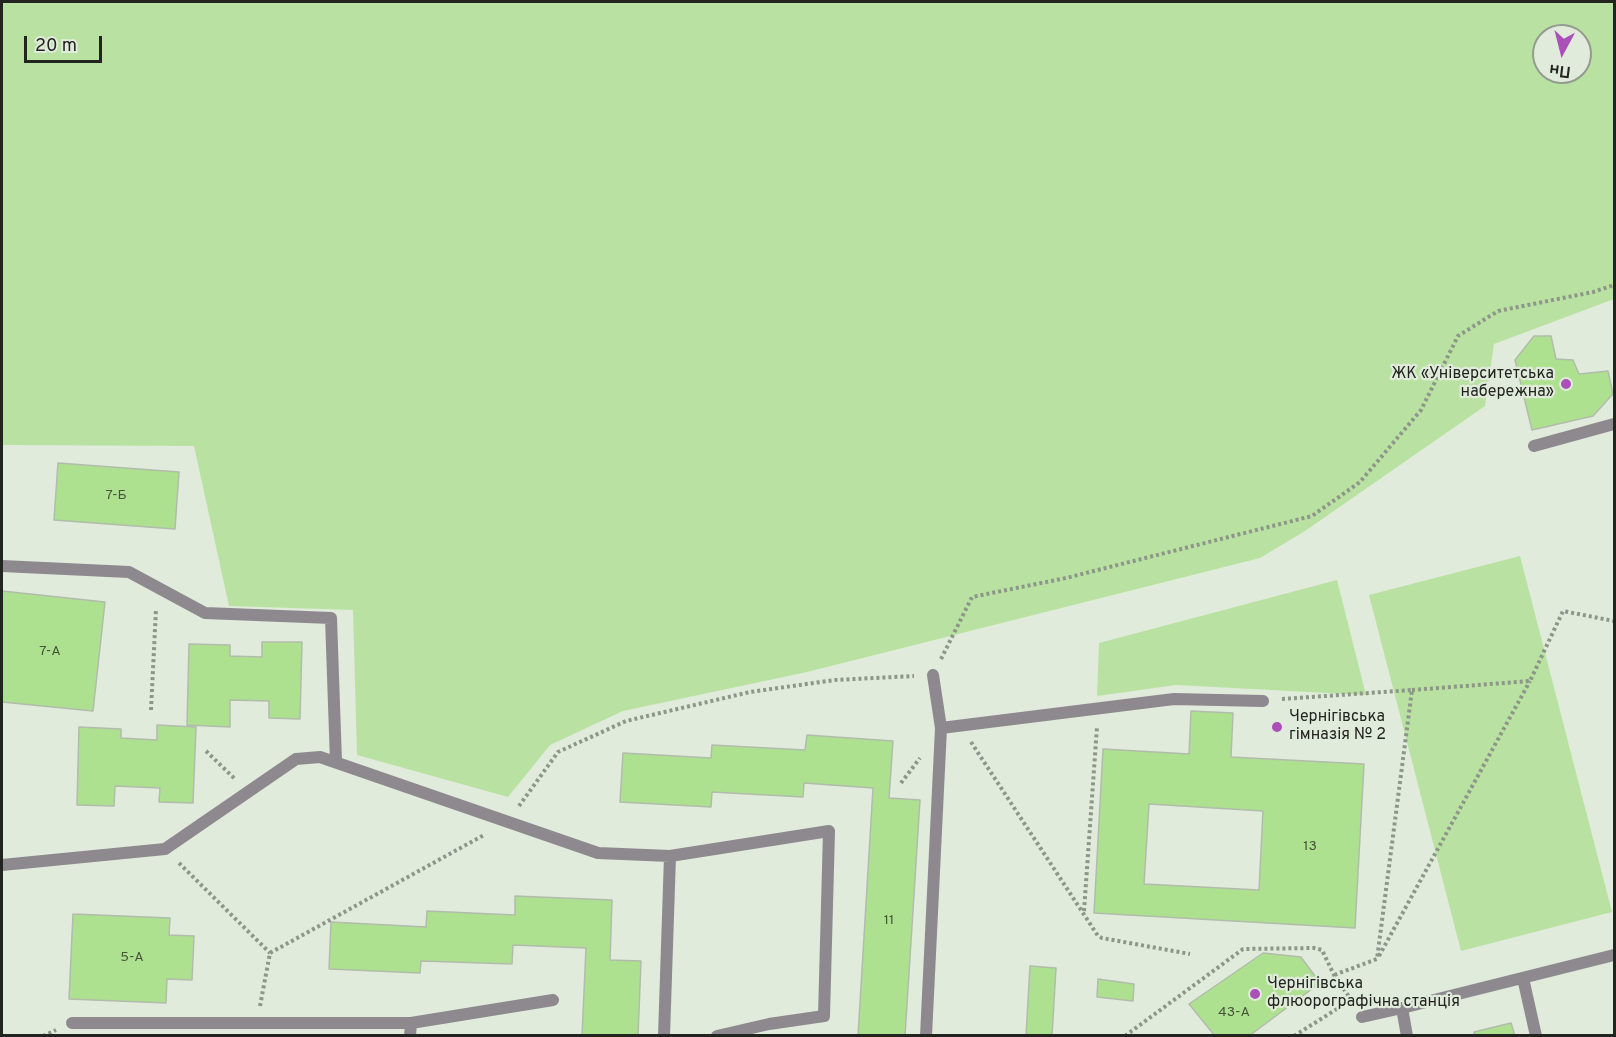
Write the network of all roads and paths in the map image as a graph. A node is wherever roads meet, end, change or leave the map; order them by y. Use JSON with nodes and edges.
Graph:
{"nodes":[{"id":1,"x":1614,"y":285,"type":"edge"},
{"id":2,"x":1614,"y":424,"type":"edge"},
{"id":3,"x":1534,"y":446,"type":"dead end"},
{"id":4,"x":2,"y":566,"type":"edge"},
{"id":5,"x":157,"y":587,"type":"junction"},
{"id":6,"x":1614,"y":621,"type":"edge"},
{"id":7,"x":933,"y":675,"type":"junction"},
{"id":8,"x":1530,"y":681,"type":"junction"},
{"id":9,"x":1412,"y":690,"type":"junction"},
{"id":10,"x":1263,"y":701,"type":"joint"},
{"id":11,"x":1098,"y":709,"type":"junction"},
{"id":12,"x":151,"y":710,"type":"dead end"},
{"id":13,"x":960,"y":726,"type":"junction"},
{"id":14,"x":941,"y":728,"type":"junction"},
{"id":15,"x":206,"y":752,"type":"dead end"},
{"id":16,"x":336,"y":762,"type":"junction"},
{"id":17,"x":249,"y":791,"type":"junction"},
{"id":18,"x":509,"y":821,"type":"junction"},
{"id":19,"x":165,"y":849,"type":"junction"},
{"id":20,"x":670,"y":856,"type":"junction"},
{"id":21,"x":2,"y":865,"type":"edge"},
{"id":22,"x":1084,"y":912,"type":"junction"},
{"id":23,"x":270,"y":953,"type":"junction"},
{"id":24,"x":1190,"y":954,"type":"dead end"},
{"id":25,"x":1614,"y":955,"type":"edge"},
{"id":26,"x":1377,"y":959,"type":"junction"},
{"id":27,"x":1334,"y":975,"type":"junction"},
{"id":28,"x":1523,"y":978,"type":"junction"},
{"id":29,"x":553,"y":1000,"type":"dead end"},
{"id":30,"x":1402,"y":1008,"type":"junction"},
{"id":31,"x":1362,"y":1017,"type":"dead end"},
{"id":32,"x":72,"y":1023,"type":"dead end"},
{"id":33,"x":256,"y":1023,"type":"junction"},
{"id":34,"x":410,"y":1029,"type":"edge"},
{"id":35,"x":664,"y":1035,"type":"edge"},
{"id":36,"x":717,"y":1035,"type":"edge"},
{"id":37,"x":926,"y":1035,"type":"edge"},
{"id":38,"x":1125,"y":1035,"type":"edge"},
{"id":39,"x":1294,"y":1035,"type":"edge"},
{"id":40,"x":1407,"y":1035,"type":"edge"},
{"id":41,"x":1536,"y":1035,"type":"edge"}],
"edges":[{"from":1,"to":7,"type":"path"},
{"from":2,"to":3,"type":"lane"},
{"from":4,"to":5,"type":"lane"},
{"from":5,"to":12,"type":"path"},
{"from":5,"to":16,"type":"lane"},
{"from":6,"to":8,"type":"path"},
{"from":7,"to":14,"type":"lane"},
{"from":7,"to":18,"type":"path"},
{"from":8,"to":9,"type":"path"},
{"from":8,"to":26,"type":"path"},
{"from":9,"to":10,"type":"path"},
{"from":9,"to":26,"type":"path"},
{"from":10,"to":11,"type":"lane"},
{"from":11,"to":13,"type":"lane"},
{"from":11,"to":22,"type":"path"},
{"from":13,"to":14,"type":"lane"},
{"from":13,"to":22,"type":"path"},
{"from":14,"to":37,"type":"lane"},
{"from":15,"to":17,"type":"path"},
{"from":16,"to":17,"type":"lane"},
{"from":16,"to":18,"type":"lane"},
{"from":17,"to":19,"type":"lane"},
{"from":18,"to":20,"type":"lane"},
{"from":18,"to":23,"type":"path"},
{"from":19,"to":21,"type":"lane"},
{"from":19,"to":23,"type":"path"},
{"from":20,"to":35,"type":"lane"},
{"from":20,"to":36,"type":"lane"},
{"from":22,"to":24,"type":"path"},
{"from":23,"to":33,"type":"path"},
{"from":25,"to":28,"type":"lane"},
{"from":26,"to":27,"type":"path"},
{"from":27,"to":38,"type":"path"},
{"from":27,"to":39,"type":"path"},
{"from":28,"to":30,"type":"lane"},
{"from":28,"to":41,"type":"lane"},
{"from":29,"to":34,"type":"lane"},
{"from":30,"to":31,"type":"lane"},
{"from":30,"to":40,"type":"lane"},
{"from":32,"to":33,"type":"lane"},
{"from":33,"to":34,"type":"lane"}]}
